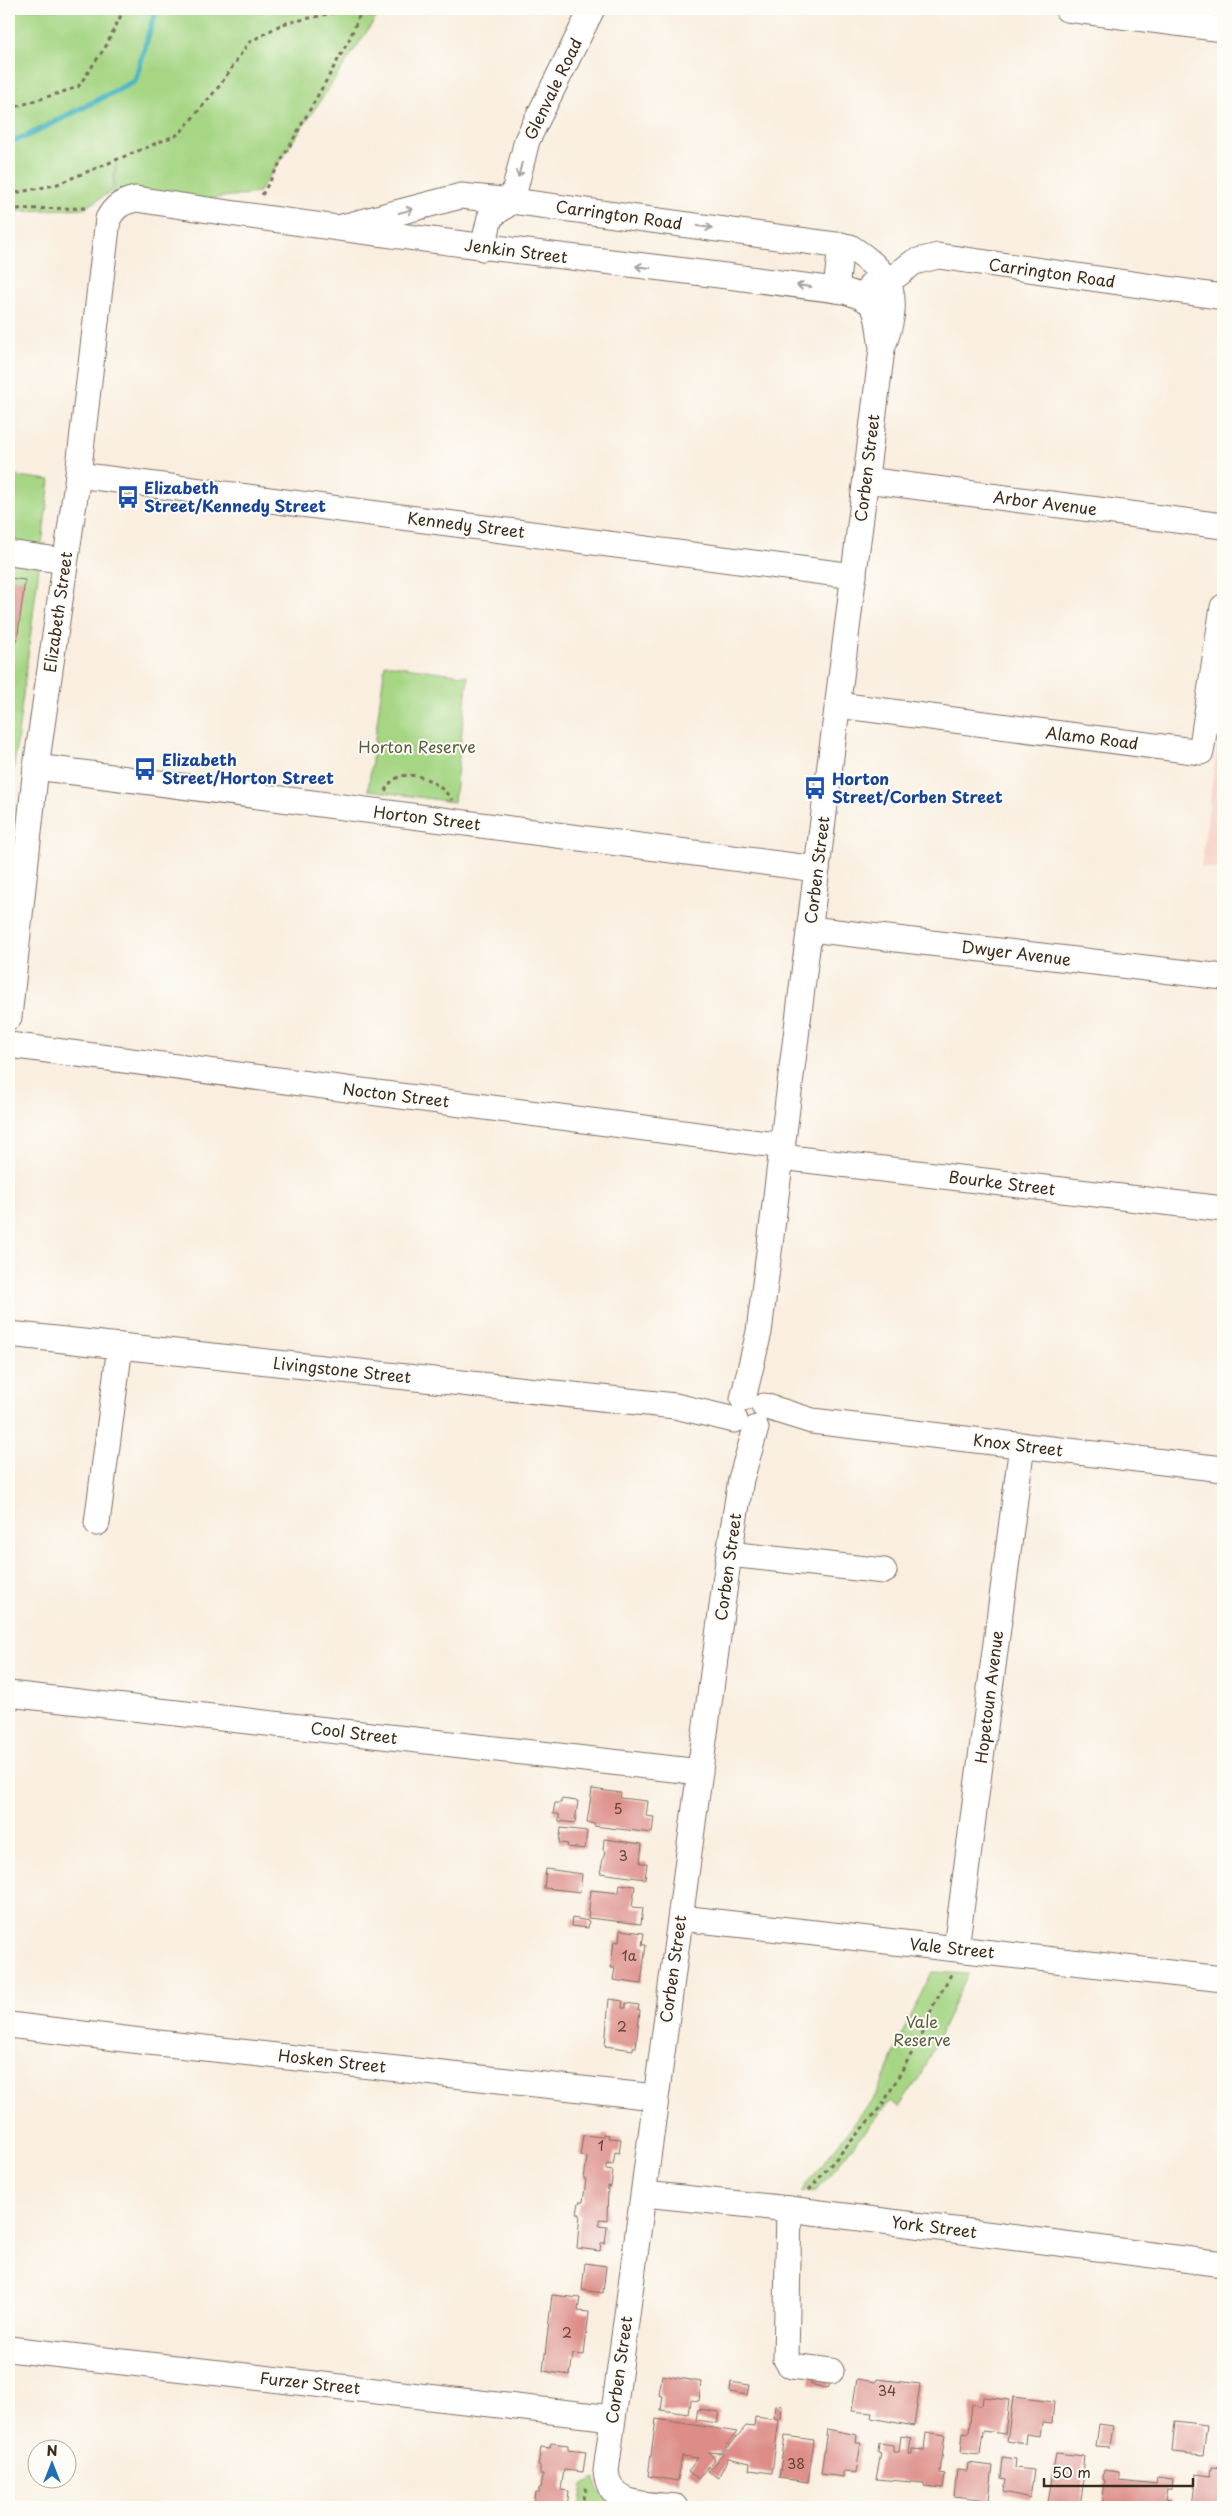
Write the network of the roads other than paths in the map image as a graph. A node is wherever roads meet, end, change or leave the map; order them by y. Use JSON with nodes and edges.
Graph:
{"nodes":[{"id":1,"x":592,"y":9,"type":"edge"},
{"id":2,"x":1067,"y":9,"type":"edge"},
{"id":3,"x":1223,"y":29,"type":"edge"},
{"id":4,"x":512,"y":201,"type":"junction"},
{"id":5,"x":113,"y":210,"type":"joint"},
{"id":6,"x":342,"y":227,"type":"junction"},
{"id":7,"x":841,"y":245,"type":"junction"},
{"id":8,"x":484,"y":248,"type":"junction"},
{"id":9,"x":887,"y":279,"type":"junction"},
{"id":10,"x":840,"y":291,"type":"junction"},
{"id":11,"x":1223,"y":296,"type":"edge"},
{"id":12,"x":882,"y":349,"type":"junction"},
{"id":13,"x":78,"y":475,"type":"junction"},
{"id":14,"x":866,"y":480,"type":"junction"},
{"id":15,"x":1223,"y":526,"type":"edge"},
{"id":16,"x":9,"y":553,"type":"edge"},
{"id":17,"x":65,"y":561,"type":"junction"},
{"id":18,"x":854,"y":576,"type":"junction"},
{"id":19,"x":1223,"y":607,"type":"edge"},
{"id":20,"x":838,"y":705,"type":"junction"},
{"id":21,"x":36,"y":767,"type":"junction"},
{"id":22,"x":817,"y":869,"type":"junction"},
{"id":23,"x":810,"y":930,"type":"junction"},
{"id":24,"x":1223,"y":977,"type":"edge"},
{"id":25,"x":11,"y":987,"type":"edge"},
{"id":26,"x":9,"y":1017,"type":"edge"},
{"id":27,"x":9,"y":1045,"type":"edge"},
{"id":28,"x":782,"y":1152,"type":"junction"},
{"id":29,"x":1223,"y":1209,"type":"edge"},
{"id":30,"x":9,"y":1334,"type":"edge"},
{"id":31,"x":120,"y":1346,"type":"junction"},
{"id":32,"x":750,"y":1414,"type":"junction"},
{"id":33,"x":1022,"y":1445,"type":"junction"},
{"id":34,"x":1223,"y":1468,"type":"edge"},
{"id":35,"x":97,"y":1523,"type":"dead end"},
{"id":36,"x":729,"y":1554,"type":"junction"},
{"id":37,"x":884,"y":1572,"type":"dead end"},
{"id":38,"x":9,"y":1694,"type":"edge"},
{"id":39,"x":700,"y":1772,"type":"junction"},
{"id":40,"x":681,"y":1918,"type":"junction"},
{"id":41,"x":964,"y":1949,"type":"junction"},
{"id":42,"x":1223,"y":1979,"type":"edge"},
{"id":43,"x":9,"y":2025,"type":"edge"},
{"id":44,"x":655,"y":2096,"type":"junction"},
{"id":45,"x":644,"y":2194,"type":"junction"},
{"id":46,"x":793,"y":2209,"type":"junction"},
{"id":47,"x":1223,"y":2264,"type":"edge"},
{"id":48,"x":9,"y":2350,"type":"edge"},
{"id":49,"x":830,"y":2371,"type":"dead end"},
{"id":50,"x":612,"y":2418,"type":"junction"},
{"id":51,"x":676,"y":2507,"type":"edge"}],
"edges":[{"from":1,"to":4,"type":"street","name":"Glenvale Road","one_way":true},
{"from":2,"to":3,"type":"street"},
{"from":6,"to":4,"type":"street","name":"Carrington Road","one_way":true},
{"from":4,"to":7,"type":"street","name":"Carrington Road","one_way":true},
{"from":4,"to":8,"type":"street"},
{"from":5,"to":6,"type":"street","name":"Jenkin Street"},
{"from":5,"to":13,"type":"street","name":"Elizabeth Street"},
{"from":6,"to":8,"type":"street","name":"Jenkin Street"},
{"from":7,"to":9,"type":"street","name":"Carrington Road"},
{"from":7,"to":10,"type":"street"},
{"from":10,"to":8,"type":"street","name":"Jenkin Street","one_way":true},
{"from":9,"to":10,"type":"street","name":"Carrington Road"},
{"from":9,"to":11,"type":"street","name":"Carrington Road"},
{"from":9,"to":12,"type":"street","name":"Carrington Road"},
{"from":10,"to":12,"type":"street","name":"Jenkin Street"},
{"from":12,"to":14,"type":"street","name":"Corben Street"},
{"from":13,"to":17,"type":"street","name":"Elizabeth Street"},
{"from":13,"to":18,"type":"street","name":"Kennedy Street"},
{"from":14,"to":15,"type":"street","name":"Arbor Avenue"},
{"from":14,"to":18,"type":"street","name":"Corben Street"},
{"from":16,"to":17,"type":"street"},
{"from":17,"to":21,"type":"street","name":"Elizabeth Street"},
{"from":18,"to":20,"type":"street","name":"Corben Street"},
{"from":19,"to":20,"type":"street","name":"Alamo Road"},
{"from":20,"to":22,"type":"street","name":"Corben Street"},
{"from":21,"to":22,"type":"street","name":"Horton Street"},
{"from":21,"to":25,"type":"street","name":"Elizabeth Street"},
{"from":22,"to":23,"type":"street","name":"Corben Street"},
{"from":23,"to":24,"type":"street","name":"Dwyer Avenue"},
{"from":23,"to":28,"type":"street","name":"Corben Street"},
{"from":25,"to":26,"type":"street","name":"Elizabeth Street"},
{"from":27,"to":28,"type":"street","name":"Nocton Street"},
{"from":28,"to":29,"type":"street","name":"Bourke Street"},
{"from":28,"to":32,"type":"street","name":"Corben Street"},
{"from":30,"to":31,"type":"street","name":"Livingstone Street"},
{"from":31,"to":32,"type":"street","name":"Livingstone Street"},
{"from":31,"to":35,"type":"street"},
{"from":32,"to":33,"type":"street","name":"Knox Street"},
{"from":32,"to":36,"type":"street","name":"Corben Street"},
{"from":33,"to":34,"type":"street","name":"Knox Street"},
{"from":33,"to":41,"type":"street","name":"Hopetoun Avenue"},
{"from":36,"to":37,"type":"street"},
{"from":36,"to":39,"type":"street","name":"Corben Street"},
{"from":38,"to":39,"type":"street","name":"Cool Street"},
{"from":39,"to":40,"type":"street","name":"Corben Street"},
{"from":40,"to":41,"type":"street","name":"Vale Street"},
{"from":40,"to":44,"type":"street","name":"Corben Street"},
{"from":41,"to":42,"type":"street","name":"Vale Street"},
{"from":43,"to":44,"type":"street","name":"Hosken Street"},
{"from":44,"to":45,"type":"street","name":"Corben Street"},
{"from":45,"to":46,"type":"street","name":"York Street"},
{"from":45,"to":50,"type":"street","name":"Corben Street"},
{"from":46,"to":47,"type":"street","name":"York Street"},
{"from":46,"to":49,"type":"street"},
{"from":48,"to":50,"type":"street","name":"Furzer Street"},
{"from":50,"to":51,"type":"street","name":"Corben Street"}]}
